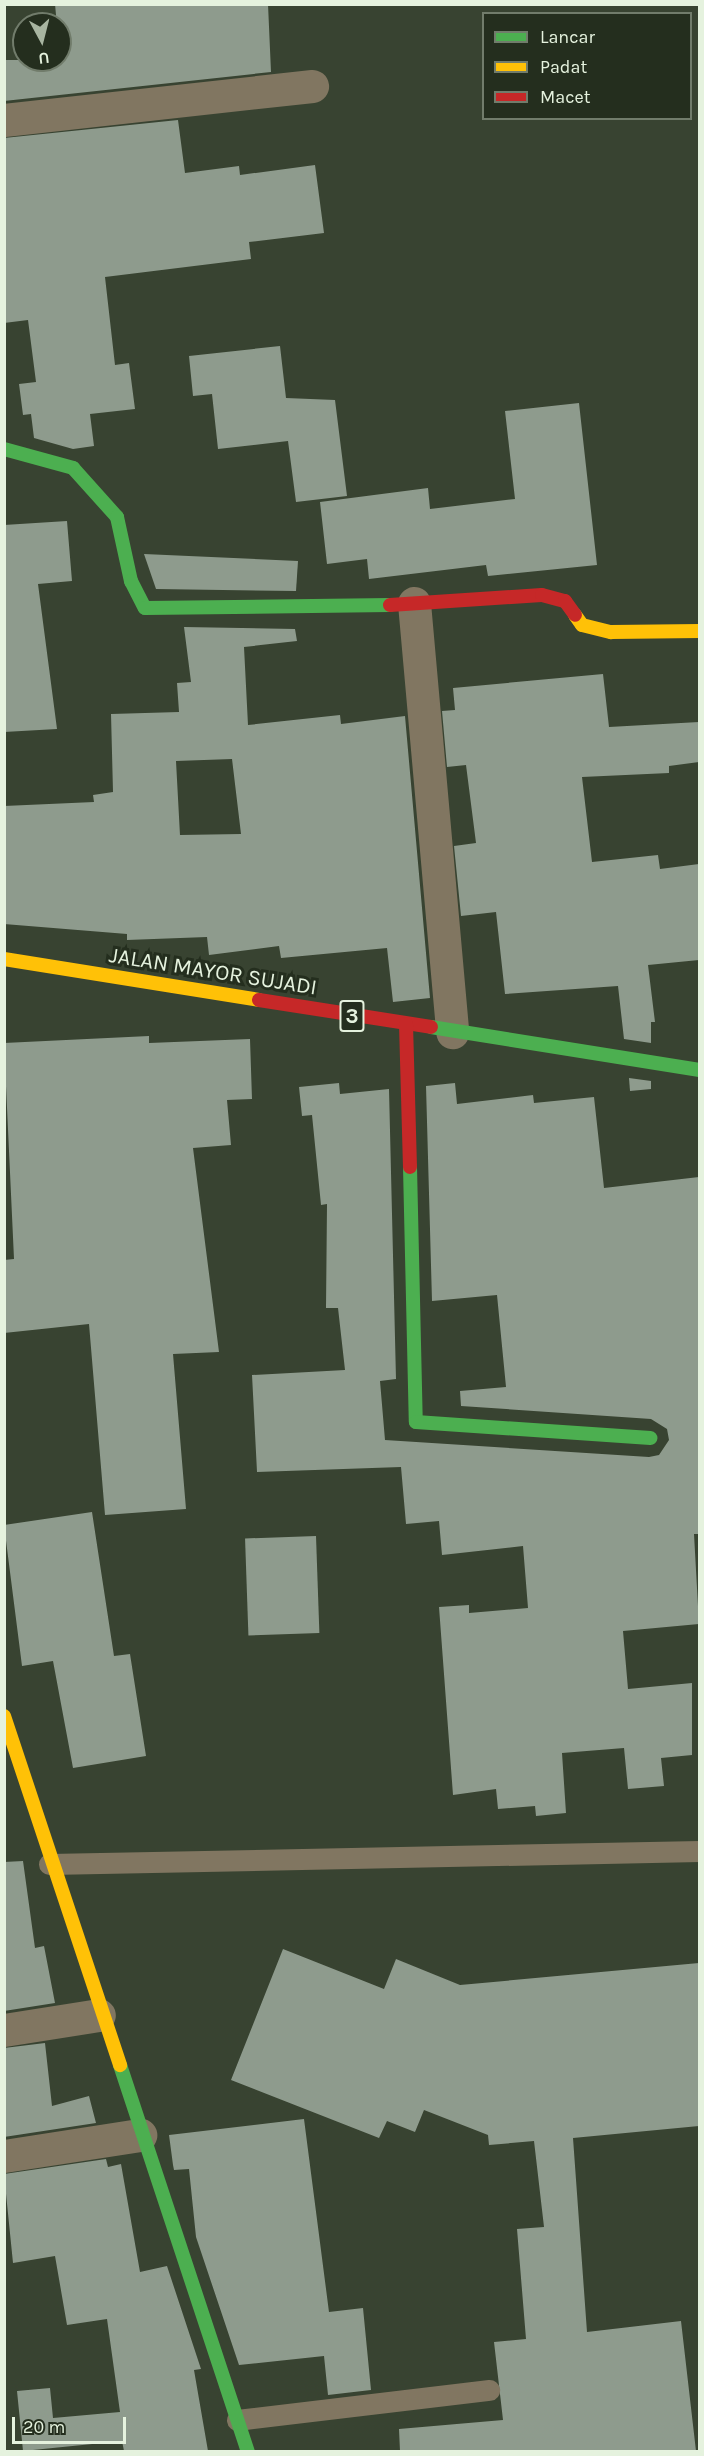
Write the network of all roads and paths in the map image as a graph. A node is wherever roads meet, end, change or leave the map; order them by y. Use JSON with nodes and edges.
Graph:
{"nodes":[{"id":1,"x":312,"y":86,"type":"dead end"},
{"id":2,"x":4,"y":120,"type":"edge"},
{"id":3,"x":4,"y":449,"type":"edge"},
{"id":4,"x":414,"y":603,"type":"junction"},
{"id":5,"x":699,"y":631,"type":"edge"},
{"id":6,"x":4,"y":959,"type":"edge"},
{"id":7,"x":406,"y":1024,"type":"junction"},
{"id":8,"x":452,"y":1032,"type":"junction"},
{"id":9,"x":699,"y":1070,"type":"edge"},
{"id":10,"x":650,"y":1438,"type":"dead end"},
{"id":11,"x":4,"y":1716,"type":"edge"},
{"id":12,"x":699,"y":1851,"type":"edge"},
{"id":13,"x":49,"y":1864,"type":"junction"},
{"id":14,"x":99,"y":2015,"type":"junction"},
{"id":15,"x":4,"y":2030,"type":"edge"},
{"id":16,"x":140,"y":2135,"type":"junction"},
{"id":17,"x":4,"y":2156,"type":"edge"},
{"id":18,"x":489,"y":2390,"type":"dead end"},
{"id":19,"x":237,"y":2420,"type":"junction"},
{"id":20,"x":248,"y":2451,"type":"edge"}],
"edges":[{"from":1,"to":2,"type":"street"},
{"from":3,"to":4,"type":"main road"},
{"from":4,"to":5,"type":"main road"},
{"from":4,"to":8,"type":"street"},
{"from":6,"to":7,"type":"main road","name":"JALAN MAYOR SUJADI","number":"3"},
{"from":7,"to":8,"type":"main road","name":"JALAN MAYOR SUJADI","number":"3"},
{"from":7,"to":10,"type":"main road"},
{"from":8,"to":9,"type":"main road","name":"JALAN MAYOR SUJADI","number":"3"},
{"from":11,"to":13,"type":"main road"},
{"from":12,"to":13,"type":"lane"},
{"from":13,"to":14,"type":"main road"},
{"from":14,"to":15,"type":"street"},
{"from":14,"to":16,"type":"main road"},
{"from":16,"to":17,"type":"street"},
{"from":16,"to":19,"type":"main road"},
{"from":18,"to":19,"type":"lane"},
{"from":19,"to":20,"type":"main road"}]}
